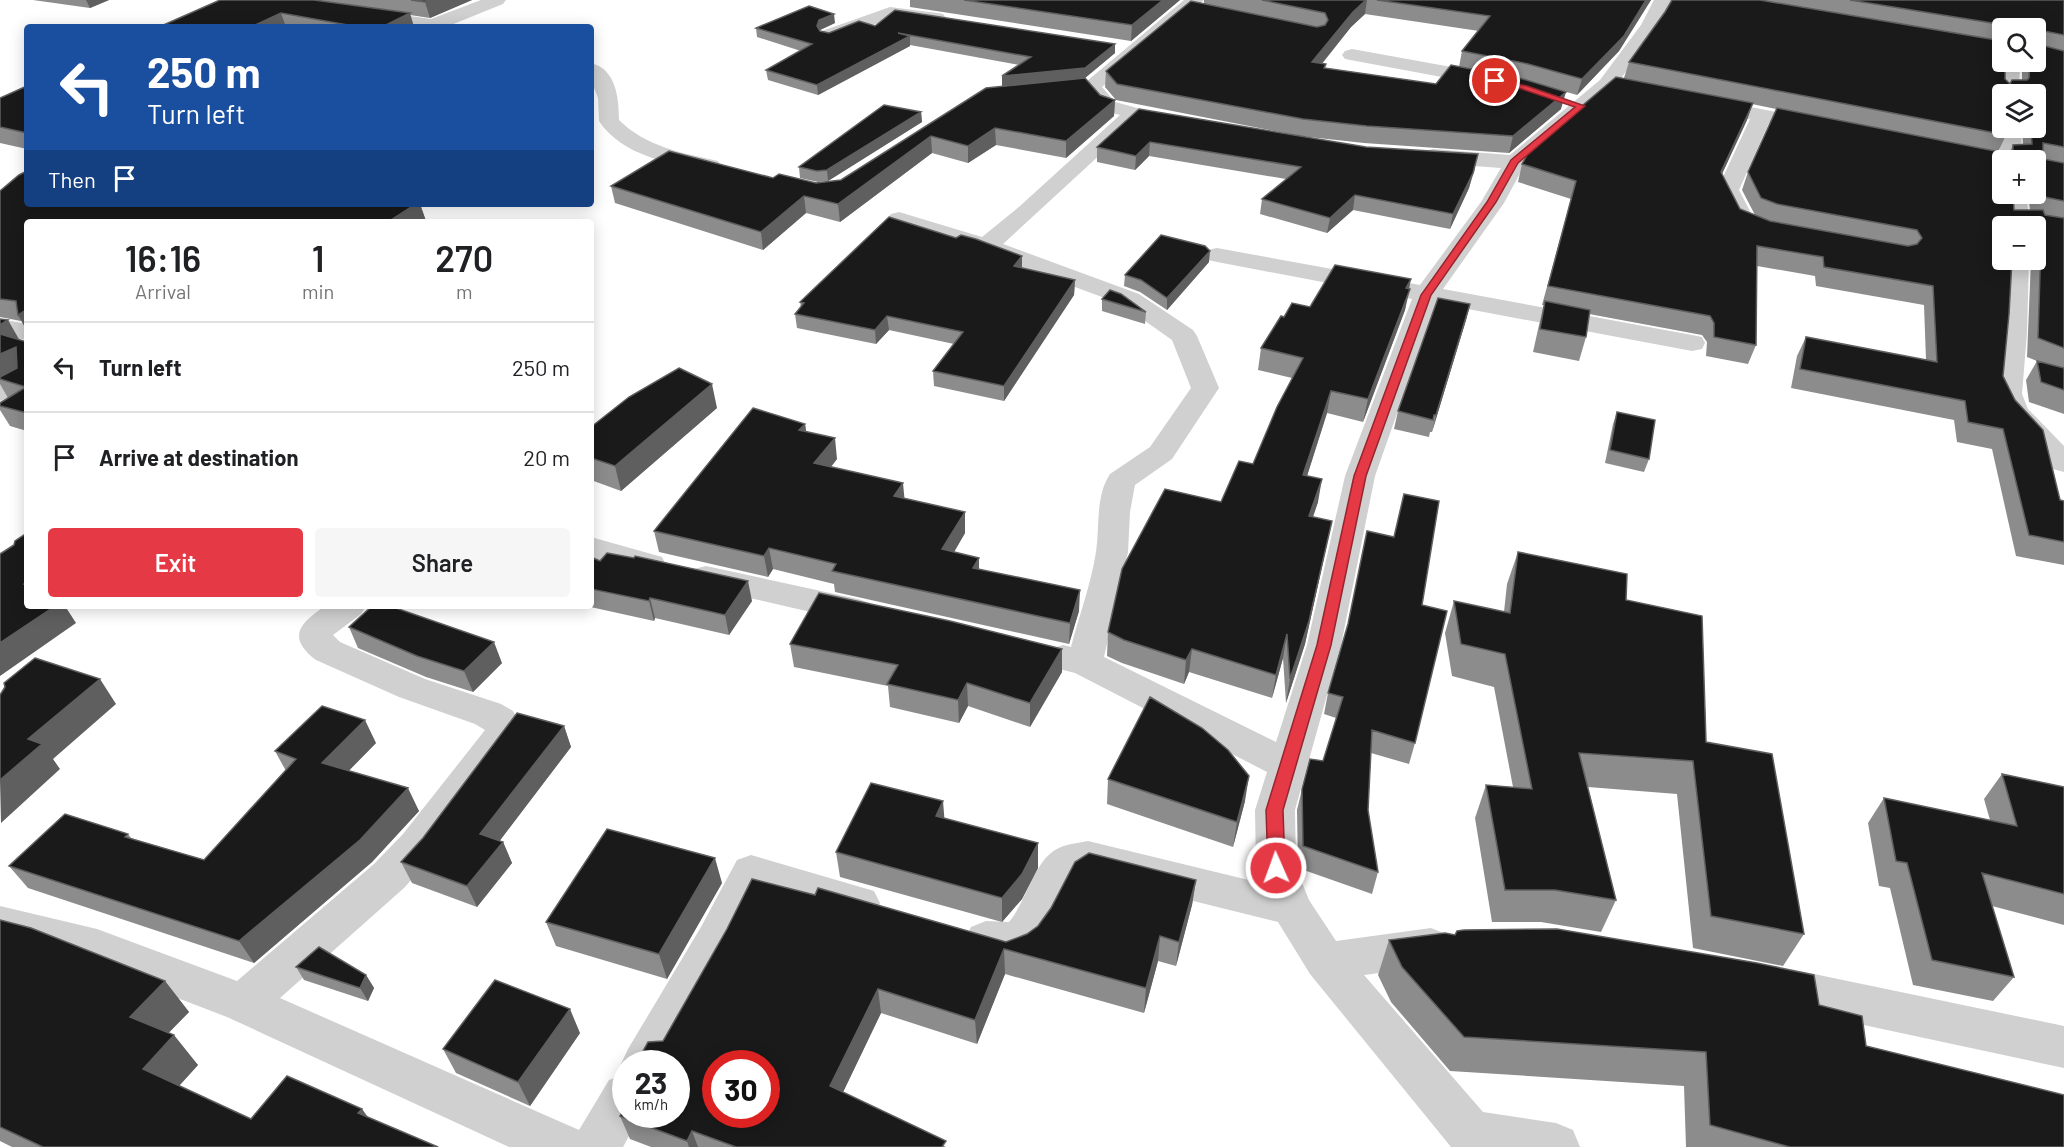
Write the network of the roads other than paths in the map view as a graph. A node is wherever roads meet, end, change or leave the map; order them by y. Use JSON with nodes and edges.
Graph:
{"nodes":[{"id":1,"x":497,"y":0,"type":"edge"},
{"id":2,"x":1663,"y":0,"type":"edge"},
{"id":3,"x":1197,"y":7,"type":"edge"},
{"id":4,"x":349,"y":12,"type":"edge"},
{"id":5,"x":949,"y":20,"type":"edge"},
{"id":6,"x":425,"y":24,"type":"edge"},
{"id":7,"x":443,"y":24,"type":"edge"},
{"id":8,"x":829,"y":35,"type":"edge"},
{"id":9,"x":1112,"y":46,"type":"edge"},
{"id":10,"x":1135,"y":50,"type":"junction"},
{"id":11,"x":1352,"y":55,"type":"dead end"},
{"id":12,"x":594,"y":71,"type":"edge"},
{"id":13,"x":1504,"y":83,"type":"edge"},
{"id":14,"x":1091,"y":87,"type":"junction"},
{"id":15,"x":1069,"y":88,"type":"edge"},
{"id":16,"x":1684,"y":100,"type":"edge"},
{"id":17,"x":1762,"y":116,"type":"junction"},
{"id":18,"x":1835,"y":130,"type":"edge"},
{"id":19,"x":1413,"y":155,"type":"edge"},
{"id":20,"x":1515,"y":162,"type":"junction"},
{"id":21,"x":728,"y":170,"type":"edge"},
{"id":22,"x":899,"y":219,"type":"edge"},
{"id":23,"x":1774,"y":232,"type":"edge"},
{"id":24,"x":986,"y":246,"type":"junction"},
{"id":25,"x":1216,"y":255,"type":"dead end"},
{"id":26,"x":2017,"y":270,"type":"edge"},
{"id":27,"x":1426,"y":295,"type":"junction"},
{"id":28,"x":0,"y":327,"type":"edge"},
{"id":29,"x":24,"y":331,"type":"edge"},
{"id":30,"x":1692,"y":343,"type":"dead end"},
{"id":31,"x":24,"y":380,"type":"edge"},
{"id":32,"x":0,"y":393,"type":"edge"},
{"id":33,"x":2064,"y":463,"type":"edge"},
{"id":34,"x":594,"y":549,"type":"edge"},
{"id":35,"x":345,"y":609,"type":"edge"},
{"id":36,"x":884,"y":616,"type":"edge"},
{"id":37,"x":1030,"y":649,"type":"edge"},
{"id":38,"x":1085,"y":663,"type":"junction"},
{"id":39,"x":1288,"y":765,"type":"junction"},
{"id":40,"x":1292,"y":908,"type":"junction"},
{"id":41,"x":896,"y":914,"type":"edge"},
{"id":42,"x":951,"y":930,"type":"edge"},
{"id":43,"x":7,"y":933,"type":"edge"},
{"id":44,"x":1474,"y":944,"type":"edge"},
{"id":45,"x":1325,"y":961,"type":"junction"},
{"id":46,"x":1735,"y":977,"type":"edge"},
{"id":47,"x":243,"y":1003,"type":"junction"},
{"id":48,"x":2064,"y":1047,"type":"edge"},
{"id":49,"x":652,"y":1050,"type":"edge"},
{"id":50,"x":612,"y":1120,"type":"edge"},
{"id":51,"x":1476,"y":1140,"type":"edge"},
{"id":52,"x":562,"y":1147,"type":"edge"},
{"id":53,"x":596,"y":1147,"type":"edge"},
{"id":54,"x":1556,"y":1147,"type":"edge"}],
"edges":[{"from":1,"to":7,"type":"street"},
{"from":2,"to":20,"type":"street"},
{"from":3,"to":10,"type":"street"},
{"from":4,"to":6,"type":"street"},
{"from":5,"to":8,"type":"street"},
{"from":9,"to":10,"type":"street"},
{"from":10,"to":14,"type":"street"},
{"from":11,"to":13,"type":"street"},
{"from":12,"to":21,"type":"street"},
{"from":14,"to":15,"type":"street"},
{"from":14,"to":24,"type":"street"},
{"from":16,"to":17,"type":"street"},
{"from":17,"to":18,"type":"street"},
{"from":17,"to":23,"type":"street"},
{"from":19,"to":20,"type":"street"},
{"from":20,"to":27,"type":"street"},
{"from":22,"to":24,"type":"street"},
{"from":24,"to":38,"type":"street"},
{"from":25,"to":27,"type":"street"},
{"from":26,"to":33,"type":"street"},
{"from":27,"to":30,"type":"street"},
{"from":27,"to":39,"type":"street"},
{"from":28,"to":29,"type":"street"},
{"from":31,"to":32,"type":"street"},
{"from":34,"to":36,"type":"street"},
{"from":35,"to":47,"type":"street"},
{"from":37,"to":38,"type":"street"},
{"from":38,"to":39,"type":"street"},
{"from":39,"to":40,"type":"street"},
{"from":40,"to":42,"type":"street"},
{"from":40,"to":45,"type":"street"},
{"from":41,"to":49,"type":"street"},
{"from":43,"to":47,"type":"street"},
{"from":44,"to":45,"type":"street"},
{"from":45,"to":51,"type":"street"},
{"from":46,"to":48,"type":"street"},
{"from":47,"to":52,"type":"street"},
{"from":50,"to":53,"type":"street"},
{"from":51,"to":54,"type":"street"}]}
